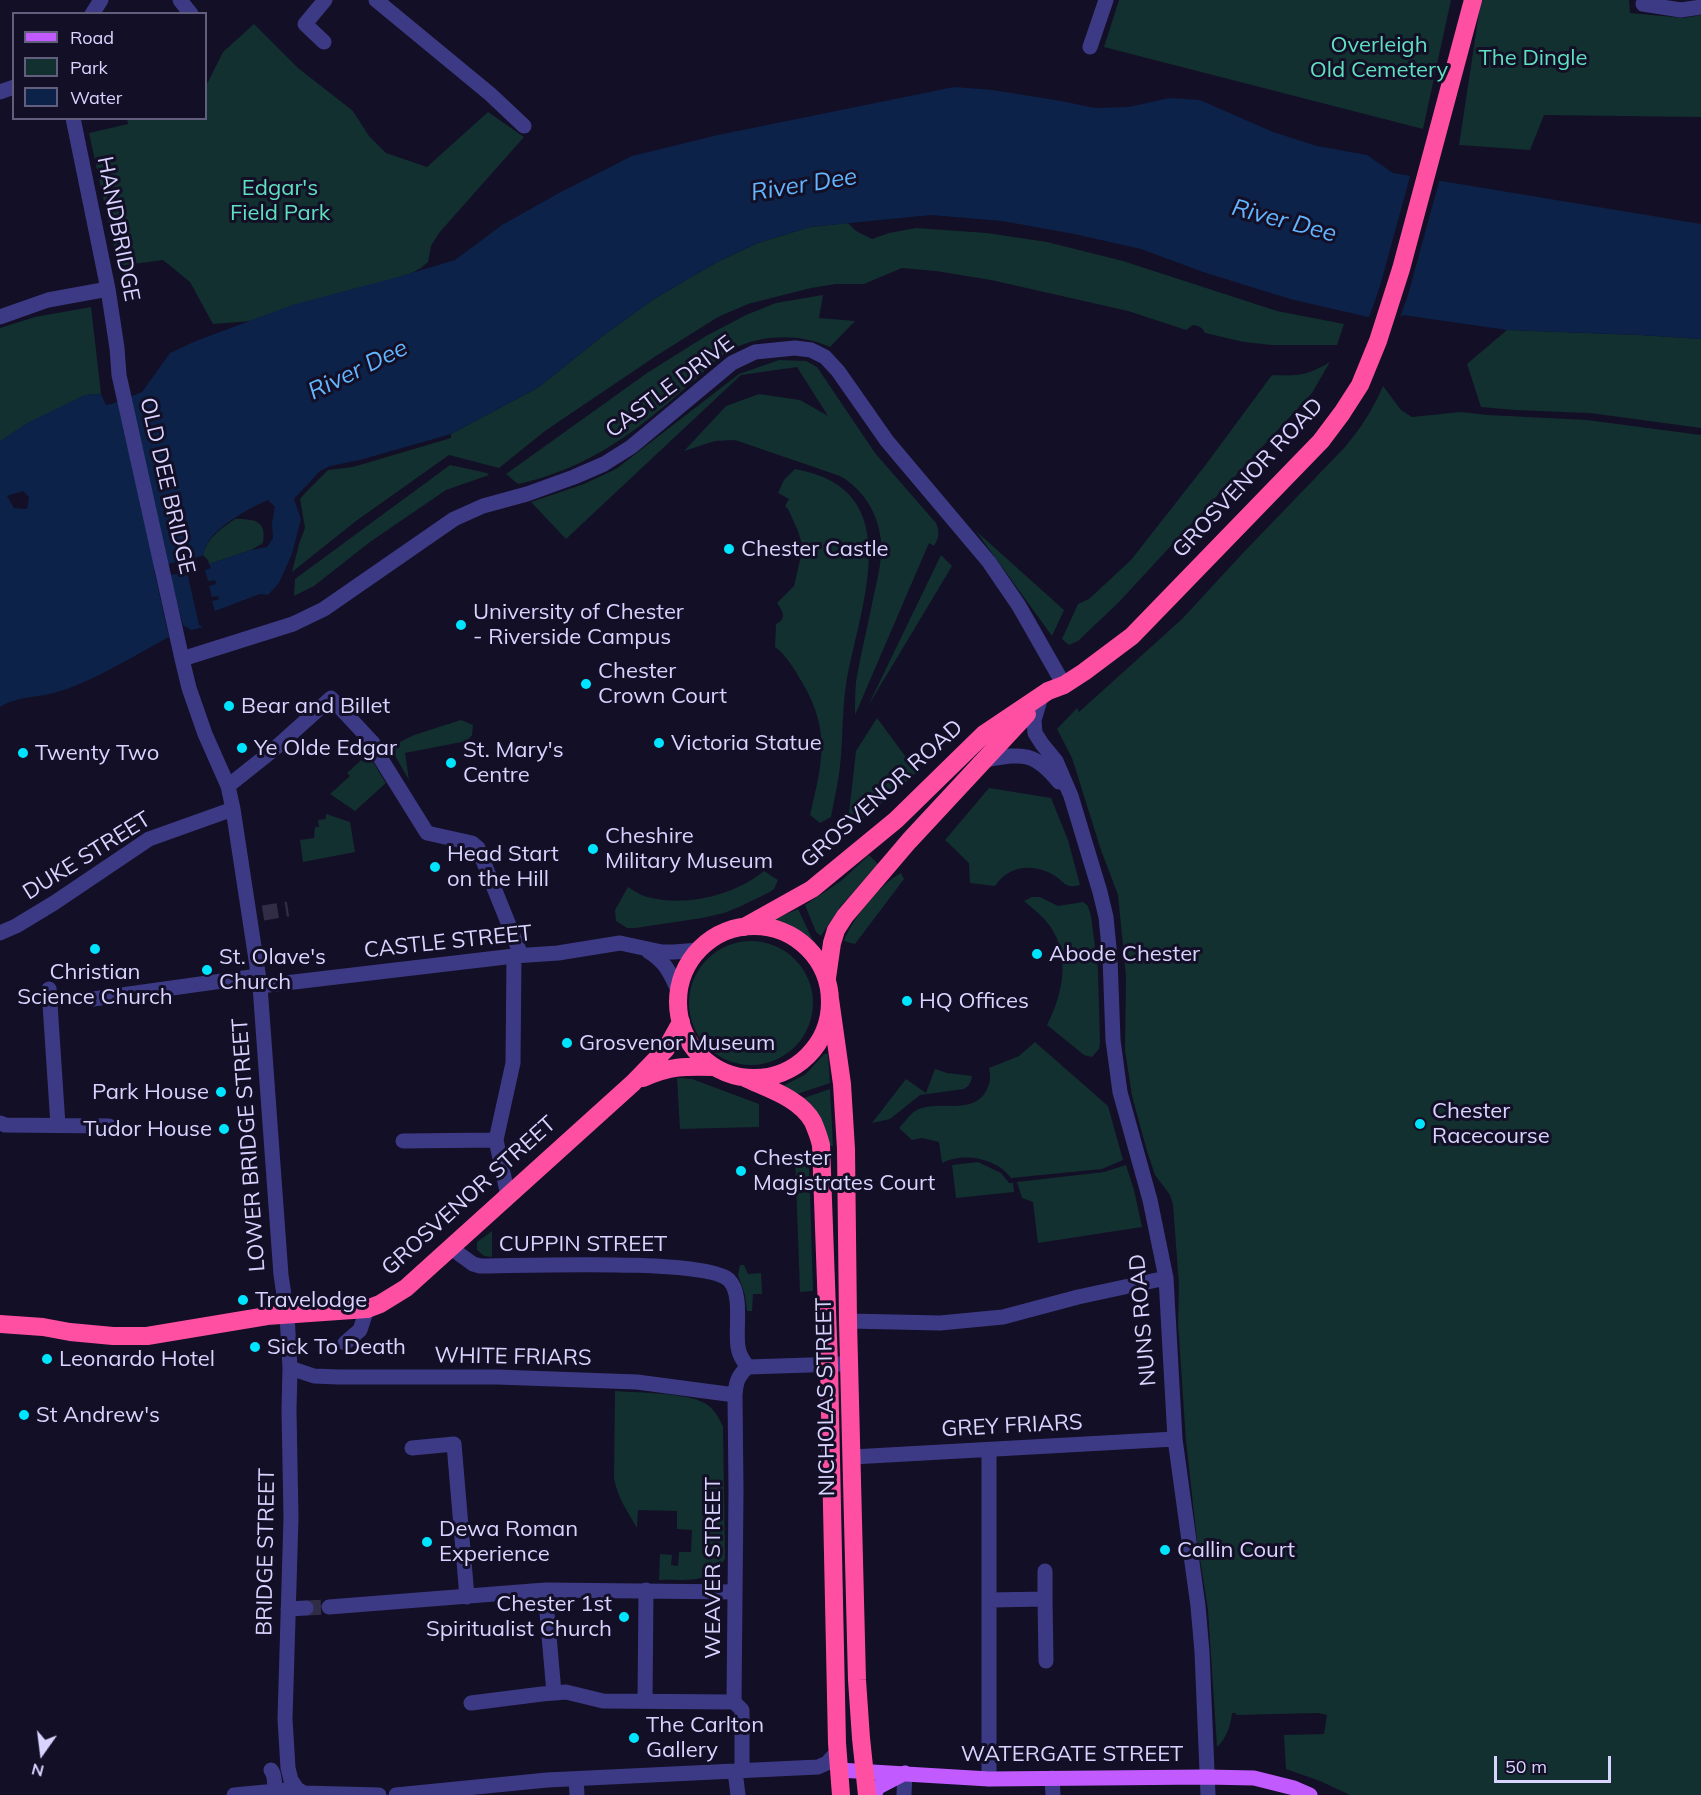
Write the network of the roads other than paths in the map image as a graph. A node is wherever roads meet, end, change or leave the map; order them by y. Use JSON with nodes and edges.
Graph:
{"nodes":[{"id":1,"x":180,"y":0,"type":"edge"},
{"id":2,"x":325,"y":0,"type":"edge"},
{"id":3,"x":376,"y":0,"type":"edge"},
{"id":4,"x":1107,"y":0,"type":"edge"},
{"id":5,"x":1473,"y":0,"type":"edge"},
{"id":6,"x":1643,"y":4,"type":"dead end"},
{"id":7,"x":1701,"y":6,"type":"edge"},
{"id":8,"x":189,"y":12,"type":"edge"},
{"id":9,"x":324,"y":42,"type":"dead end"},
{"id":10,"x":1090,"y":47,"type":"dead end"},
{"id":11,"x":73,"y":120,"type":"edge"},
{"id":12,"x":524,"y":126,"type":"dead end"},
{"id":13,"x":108,"y":289,"type":"junction"},
{"id":14,"x":0,"y":317,"type":"edge"},
{"id":15,"x":117,"y":348,"type":"joint"},
{"id":16,"x":182,"y":658,"type":"junction"},
{"id":17,"x":1051,"y":692,"type":"junction"},
{"id":18,"x":984,"y":760,"type":"junction"},
{"id":19,"x":228,"y":786,"type":"junction"},
{"id":20,"x":1071,"y":796,"type":"junction"},
{"id":21,"x":233,"y":809,"type":"junction"},
{"id":22,"x":744,"y":927,"type":"junction"},
{"id":23,"x":0,"y":933,"type":"edge"},
{"id":24,"x":640,"y":946,"type":"junction"},
{"id":25,"x":699,"y":950,"type":"junction"},
{"id":26,"x":517,"y":956,"type":"junction"},
{"id":27,"x":827,"y":978,"type":"junction"},
{"id":28,"x":259,"y":981,"type":"junction"},
{"id":29,"x":49,"y":989,"type":"dead end"},
{"id":30,"x":679,"y":992,"type":"junction"},
{"id":31,"x":93,"y":999,"type":"dead end"},
{"id":32,"x":831,"y":999,"type":"junction"},
{"id":33,"x":681,"y":1022,"type":"junction"},
{"id":34,"x":714,"y":1067,"type":"junction"},
{"id":35,"x":745,"y":1078,"type":"junction"},
{"id":36,"x":633,"y":1083,"type":"junction"},
{"id":37,"x":0,"y":1123,"type":"edge"},
{"id":38,"x":58,"y":1125,"type":"junction"},
{"id":39,"x":109,"y":1126,"type":"dead end"},
{"id":40,"x":496,"y":1140,"type":"junction"},
{"id":41,"x":403,"y":1141,"type":"dead end"},
{"id":42,"x":508,"y":1196,"type":"junction"},
{"id":43,"x":451,"y":1248,"type":"junction"},
{"id":44,"x":1166,"y":1278,"type":"junction"},
{"id":45,"x":367,"y":1309,"type":"junction"},
{"id":46,"x":287,"y":1315,"type":"junction"},
{"id":47,"x":848,"y":1321,"type":"junction"},
{"id":48,"x":0,"y":1324,"type":"edge"},
{"id":49,"x":345,"y":1343,"type":"dead end"},
{"id":50,"x":849,"y":1364,"type":"junction"},
{"id":51,"x":829,"y":1365,"type":"junction"},
{"id":52,"x":748,"y":1367,"type":"junction"},
{"id":53,"x":290,"y":1368,"type":"junction"},
{"id":54,"x":735,"y":1395,"type":"junction"},
{"id":55,"x":1175,"y":1439,"type":"junction"},
{"id":56,"x":412,"y":1448,"type":"dead end"},
{"id":57,"x":989,"y":1450,"type":"junction"},
{"id":58,"x":852,"y":1457,"type":"junction"},
{"id":59,"x":1046,"y":1571,"type":"dead end"},
{"id":60,"x":545,"y":1590,"type":"junction"},
{"id":61,"x":646,"y":1590,"type":"junction"},
{"id":62,"x":735,"y":1592,"type":"junction"},
{"id":63,"x":467,"y":1597,"type":"junction"},
{"id":64,"x":1045,"y":1599,"type":"junction"},
{"id":65,"x":990,"y":1600,"type":"junction"},
{"id":66,"x":329,"y":1607,"type":"tunnel mouth"},
{"id":67,"x":306,"y":1608,"type":"tunnel mouth"},
{"id":68,"x":288,"y":1609,"type":"junction"},
{"id":69,"x":1046,"y":1661,"type":"dead end"},
{"id":70,"x":554,"y":1693,"type":"junction"},
{"id":71,"x":645,"y":1701,"type":"junction"},
{"id":72,"x":471,"y":1703,"type":"dead end"},
{"id":73,"x":738,"y":1706,"type":"junction"},
{"id":74,"x":838,"y":1761,"type":"junction"},
{"id":75,"x":271,"y":1770,"type":"dead end"},
{"id":76,"x":738,"y":1771,"type":"junction"},
{"id":77,"x":864,"y":1772,"type":"junction"},
{"id":78,"x":905,"y":1773,"type":"junction"},
{"id":79,"x":1206,"y":1777,"type":"junction"},
{"id":80,"x":1052,"y":1778,"type":"junction"},
{"id":81,"x":576,"y":1779,"type":"junction"},
{"id":82,"x":989,"y":1779,"type":"junction"},
{"id":83,"x":297,"y":1789,"type":"junction"},
{"id":84,"x":276,"y":1793,"type":"edge"},
{"id":85,"x":429,"y":1794,"type":"edge"},
{"id":86,"x":234,"y":1795,"type":"edge"},
{"id":87,"x":379,"y":1795,"type":"edge"},
{"id":88,"x":396,"y":1795,"type":"edge"},
{"id":89,"x":577,"y":1795,"type":"edge"},
{"id":90,"x":738,"y":1795,"type":"edge"},
{"id":91,"x":842,"y":1795,"type":"edge"},
{"id":92,"x":867,"y":1795,"type":"edge"},
{"id":93,"x":874,"y":1795,"type":"edge"},
{"id":94,"x":904,"y":1795,"type":"edge"},
{"id":95,"x":1053,"y":1795,"type":"edge"},
{"id":96,"x":1208,"y":1795,"type":"edge"},
{"id":97,"x":1310,"y":1795,"type":"edge"}],
"edges":[{"from":1,"to":8,"type":"street"},
{"from":2,"to":9,"type":"street"},
{"from":3,"to":12,"type":"street"},
{"from":4,"to":10,"type":"street"},
{"from":5,"to":17,"type":"highway","name":"GROSVENOR ROAD"},
{"from":6,"to":7,"type":"street"},
{"from":11,"to":13,"type":"street","name":"HANDBRIDGE"},
{"from":13,"to":14,"type":"street"},
{"from":13,"to":15,"type":"street","name":"HANDBRIDGE"},
{"from":15,"to":16,"type":"street","name":"OLD DEE BRIDGE"},
{"from":16,"to":17,"type":"street","name":"CASTLE DRIVE"},
{"from":16,"to":19,"type":"street","name":"LOWER BRIDGE STREET"},
{"from":17,"to":18,"type":"highway","name":"GROSVENOR ROAD"},
{"from":17,"to":20,"type":"street","name":"NUNS ROAD"},
{"from":17,"to":22,"type":"highway","name":"GROSVENOR ROAD"},
{"from":18,"to":20,"type":"street","name":"NUNS ROAD"},
{"from":18,"to":27,"type":"highway","name":"GROSVENOR ROAD"},
{"from":19,"to":21,"type":"street","name":"LOWER BRIDGE STREET"},
{"from":19,"to":26,"type":"street"},
{"from":20,"to":44,"type":"street","name":"NUNS ROAD"},
{"from":21,"to":23,"type":"street","name":"DUKE STREET"},
{"from":21,"to":28,"type":"street","name":"LOWER BRIDGE STREET"},
{"from":22,"to":25,"type":"highway"},
{"from":22,"to":27,"type":"highway"},
{"from":24,"to":25,"type":"street","name":"CASTLE STREET"},
{"from":24,"to":26,"type":"street","name":"CASTLE STREET"},
{"from":24,"to":30,"type":"street"},
{"from":25,"to":30,"type":"highway"},
{"from":26,"to":28,"type":"street","name":"CASTLE STREET"},
{"from":26,"to":40,"type":"street"},
{"from":27,"to":32,"type":"highway"},
{"from":28,"to":31,"type":"street","name":"CASTLE STREET"},
{"from":28,"to":46,"type":"street","name":"LOWER BRIDGE STREET"},
{"from":29,"to":38,"type":"street"},
{"from":30,"to":33,"type":"highway"},
{"from":32,"to":35,"type":"highway"},
{"from":32,"to":47,"type":"highway","name":"NICHOLAS STREET"},
{"from":33,"to":34,"type":"highway"},
{"from":33,"to":36,"type":"highway","name":"GROSVENOR STREET"},
{"from":34,"to":35,"type":"highway"},
{"from":34,"to":36,"type":"highway","name":"GROSVENOR STREET"},
{"from":35,"to":51,"type":"highway","name":"NICHOLAS STREET"},
{"from":36,"to":42,"type":"highway","name":"GROSVENOR STREET"},
{"from":37,"to":38,"type":"street"},
{"from":38,"to":39,"type":"street"},
{"from":40,"to":41,"type":"street"},
{"from":40,"to":42,"type":"street"},
{"from":42,"to":43,"type":"highway","name":"GROSVENOR STREET"},
{"from":43,"to":45,"type":"highway","name":"GROSVENOR STREET"},
{"from":43,"to":52,"type":"street","name":"CUPPIN STREET"},
{"from":44,"to":47,"type":"street"},
{"from":44,"to":55,"type":"street","name":"NUNS ROAD"},
{"from":45,"to":46,"type":"highway","name":"GROSVENOR STREET"},
{"from":45,"to":49,"type":"street"},
{"from":46,"to":48,"type":"highway","name":"GROSVENOR STREET"},
{"from":46,"to":53,"type":"street","name":"BRIDGE STREET"},
{"from":47,"to":50,"type":"highway","name":"NICHOLAS STREET"},
{"from":50,"to":51,"type":"street"},
{"from":50,"to":58,"type":"highway","name":"NICHOLAS STREET"},
{"from":51,"to":52,"type":"street"},
{"from":51,"to":74,"type":"highway","name":"NICHOLAS STREET"},
{"from":52,"to":54,"type":"street","name":"WEAVER STREET"},
{"from":53,"to":54,"type":"street","name":"WHITE FRIARS"},
{"from":53,"to":68,"type":"street","name":"BRIDGE STREET"},
{"from":54,"to":62,"type":"street","name":"WEAVER STREET"},
{"from":55,"to":57,"type":"street","name":"GREY FRIARS"},
{"from":55,"to":79,"type":"street","name":"NUNS ROAD"},
{"from":56,"to":63,"type":"street"},
{"from":57,"to":58,"type":"street","name":"GREY FRIARS"},
{"from":57,"to":65,"type":"street"},
{"from":58,"to":77,"type":"highway","name":"NICHOLAS STREET"},
{"from":59,"to":64,"type":"street"},
{"from":60,"to":61,"type":"street"},
{"from":60,"to":63,"type":"street"},
{"from":60,"to":70,"type":"street"},
{"from":61,"to":62,"type":"street"},
{"from":61,"to":71,"type":"street"},
{"from":62,"to":73,"type":"street","name":"WEAVER STREET"},
{"from":63,"to":66,"type":"street"},
{"from":64,"to":65,"type":"street"},
{"from":64,"to":69,"type":"street"},
{"from":65,"to":82,"type":"street"},
{"from":67,"to":68,"type":"street"},
{"from":68,"to":83,"type":"street","name":"BRIDGE STREET"},
{"from":70,"to":71,"type":"street"},
{"from":70,"to":72,"type":"street"},
{"from":71,"to":73,"type":"street"},
{"from":73,"to":76,"type":"street","name":"WEAVER STREET"},
{"from":74,"to":76,"type":"street"},
{"from":74,"to":77,"type":"main road","name":"WATERGATE STREET"},
{"from":74,"to":91,"type":"highway","name":"NICHOLAS STREET"},
{"from":75,"to":84,"type":"street"},
{"from":76,"to":81,"type":"street"},
{"from":76,"to":90,"type":"street","name":"WEAVER STREET"},
{"from":77,"to":78,"type":"main road","name":"WATERGATE STREET"},
{"from":77,"to":92,"type":"highway","name":"NICHOLAS STREET"},
{"from":78,"to":82,"type":"main road","name":"WATERGATE STREET"},
{"from":78,"to":93,"type":"main road"},
{"from":78,"to":94,"type":"street"},
{"from":79,"to":80,"type":"main road","name":"WATERGATE STREET"},
{"from":79,"to":96,"type":"street","name":"NUNS ROAD"},
{"from":79,"to":97,"type":"main road","name":"WATERGATE STREET"},
{"from":80,"to":82,"type":"main road","name":"WATERGATE STREET"},
{"from":80,"to":95,"type":"street"},
{"from":81,"to":85,"type":"street"},
{"from":81,"to":89,"type":"street"},
{"from":83,"to":84,"type":"street"},
{"from":83,"to":87,"type":"street"},
{"from":84,"to":86,"type":"street"},
{"from":85,"to":88,"type":"street"}]}
